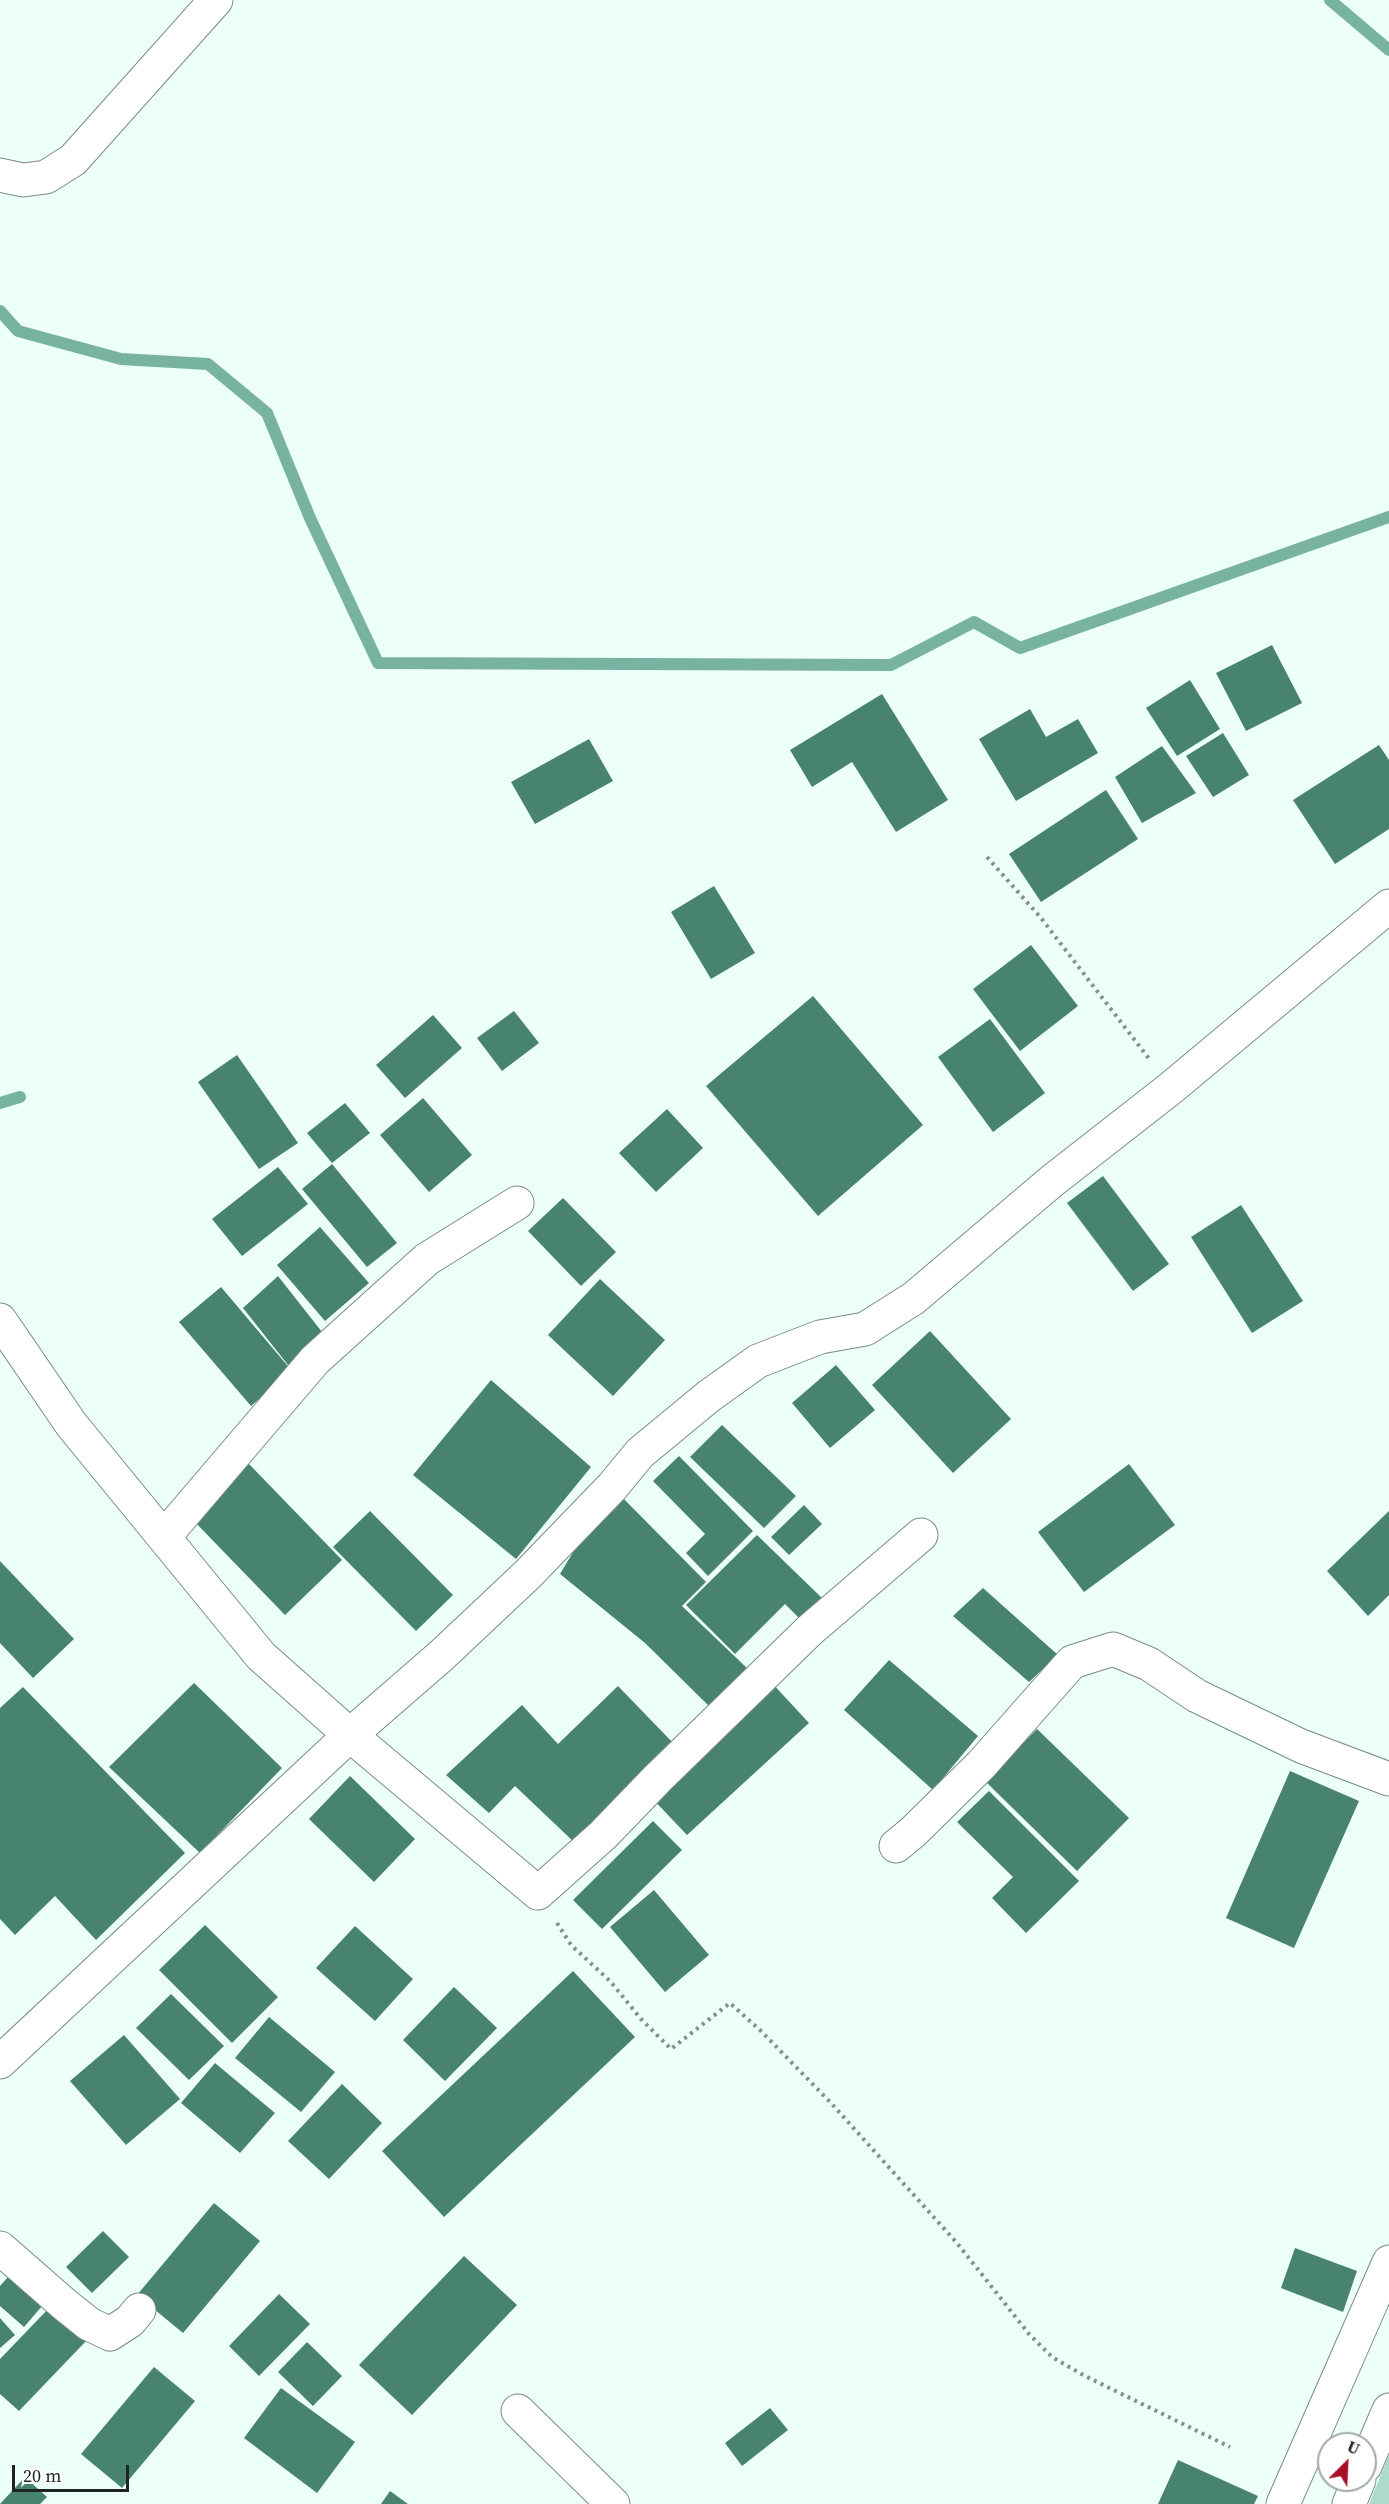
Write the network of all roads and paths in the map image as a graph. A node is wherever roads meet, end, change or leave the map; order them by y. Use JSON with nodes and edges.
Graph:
{"nodes":[{"id":1,"x":216,"y":0,"type":"edge"},
{"id":2,"x":0,"y":175,"type":"edge"},
{"id":3,"x":987,"y":857,"type":"dead end"},
{"id":4,"x":1389,"y":906,"type":"edge"},
{"id":5,"x":1171,"y":1088,"type":"junction"},
{"id":6,"x":517,"y":1203,"type":"dead end"},
{"id":7,"x":0,"y":1320,"type":"edge"},
{"id":8,"x":921,"y":1535,"type":"dead end"},
{"id":9,"x":164,"y":1537,"type":"junction"},
{"id":10,"x":350,"y":1735,"type":"junction"},
{"id":11,"x":1389,"y":1779,"type":"edge"},
{"id":12,"x":896,"y":1846,"type":"dead end"},
{"id":13,"x":571,"y":1944,"type":"dead end"},
{"id":14,"x":0,"y":2062,"type":"edge"},
{"id":15,"x":0,"y":2248,"type":"edge"},
{"id":16,"x":1389,"y":2262,"type":"edge"},
{"id":17,"x":139,"y":2310,"type":"dead end"},
{"id":18,"x":1389,"y":2410,"type":"edge"},
{"id":19,"x":518,"y":2411,"type":"dead end"},
{"id":20,"x":1377,"y":2438,"type":"edge"},
{"id":21,"x":1230,"y":2447,"type":"dead end"},
{"id":22,"x":614,"y":2504,"type":"edge"},
{"id":23,"x":1283,"y":2504,"type":"edge"}],
"edges":[{"from":1,"to":2,"type":"street"},
{"from":3,"to":5,"type":"path"},
{"from":4,"to":5,"type":"street"},
{"from":5,"to":10,"type":"street"},
{"from":6,"to":9,"type":"street"},
{"from":7,"to":9,"type":"street"},
{"from":8,"to":10,"type":"street"},
{"from":9,"to":10,"type":"street"},
{"from":10,"to":14,"type":"street"},
{"from":11,"to":12,"type":"street"},
{"from":13,"to":21,"type":"path"},
{"from":15,"to":17,"type":"street"},
{"from":16,"to":23,"type":"street"},
{"from":18,"to":20,"type":"street"},
{"from":19,"to":22,"type":"street"}]}
